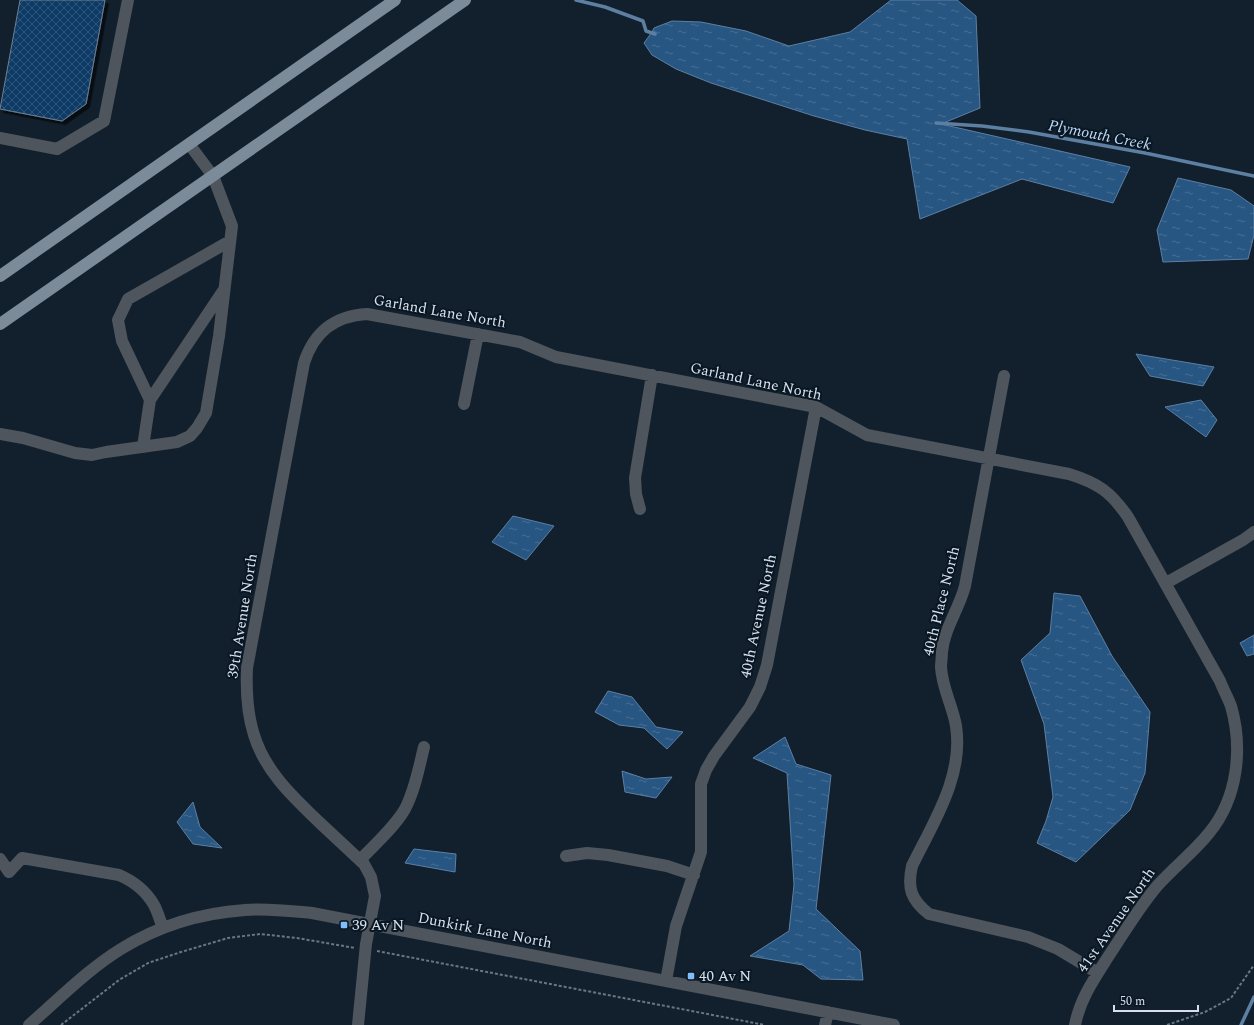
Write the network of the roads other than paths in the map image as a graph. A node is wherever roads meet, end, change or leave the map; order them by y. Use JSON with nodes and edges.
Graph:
{"nodes":[{"id":1,"x":128,"y":0,"type":"edge"},
{"id":2,"x":395,"y":0,"type":"edge"},
{"id":3,"x":465,"y":0,"type":"edge"},
{"id":4,"x":0,"y":138,"type":"edge"},
{"id":5,"x":189,"y":144,"type":"junction"},
{"id":6,"x":213,"y":176,"type":"junction"},
{"id":7,"x":230,"y":241,"type":"junction"},
{"id":8,"x":0,"y":276,"type":"edge"},
{"id":9,"x":225,"y":289,"type":"junction"},
{"id":10,"x":333,"y":322,"type":"joint"},
{"id":11,"x":0,"y":324,"type":"edge"},
{"id":12,"x":478,"y":334,"type":"junction"},
{"id":13,"x":652,"y":375,"type":"junction"},
{"id":14,"x":1004,"y":376,"type":"dead end"},
{"id":15,"x":150,"y":400,"type":"junction"},
{"id":16,"x":464,"y":404,"type":"dead end"},
{"id":17,"x":816,"y":407,"type":"junction"},
{"id":18,"x":0,"y":434,"type":"edge"},
{"id":19,"x":143,"y":447,"type":"junction"},
{"id":20,"x":989,"y":459,"type":"junction"},
{"id":21,"x":640,"y":509,"type":"dead end"},
{"id":22,"x":1254,"y":532,"type":"edge"},
{"id":23,"x":1166,"y":583,"type":"junction"},
{"id":24,"x":424,"y":746,"type":"dead end"},
{"id":25,"x":566,"y":856,"type":"dead end"},
{"id":26,"x":0,"y":859,"type":"edge"},
{"id":27,"x":360,"y":860,"type":"junction"},
{"id":28,"x":694,"y":875,"type":"junction"},
{"id":29,"x":369,"y":924,"type":"junction"},
{"id":30,"x":163,"y":928,"type":"junction"},
{"id":31,"x":1098,"y":973,"type":"junction"},
{"id":32,"x":666,"y":981,"type":"junction"},
{"id":33,"x":828,"y":1012,"type":"junction"},
{"id":34,"x":29,"y":1025,"type":"edge"},
{"id":35,"x":358,"y":1025,"type":"edge"},
{"id":36,"x":825,"y":1025,"type":"edge"},
{"id":37,"x":894,"y":1025,"type":"edge"},
{"id":38,"x":1076,"y":1025,"type":"edge"}],
"edges":[{"from":1,"to":4,"type":"street"},
{"from":2,"to":5,"type":"main road"},
{"from":3,"to":6,"type":"main road"},
{"from":5,"to":6,"type":"street"},
{"from":5,"to":8,"type":"main road"},
{"from":6,"to":7,"type":"street"},
{"from":6,"to":11,"type":"main road"},
{"from":7,"to":9,"type":"street"},
{"from":7,"to":15,"type":"street"},
{"from":9,"to":15,"type":"street"},
{"from":9,"to":19,"type":"street"},
{"from":10,"to":12,"type":"street","name":"Garland Lane North"},
{"from":10,"to":27,"type":"street","name":"39th Avenue North"},
{"from":12,"to":13,"type":"street","name":"Garland Lane North"},
{"from":12,"to":16,"type":"street"},
{"from":13,"to":17,"type":"street","name":"Garland Lane North"},
{"from":13,"to":21,"type":"street"},
{"from":14,"to":20,"type":"street","name":"40th Place North"},
{"from":15,"to":19,"type":"street"},
{"from":17,"to":20,"type":"street","name":"Garland Lane North"},
{"from":17,"to":28,"type":"street","name":"40th Avenue North"},
{"from":18,"to":19,"type":"street"},
{"from":20,"to":23,"type":"street","name":"Garland Lane North"},
{"from":20,"to":31,"type":"street","name":"40th Place North"},
{"from":22,"to":23,"type":"street"},
{"from":23,"to":31,"type":"street","name":"41st Avenue North"},
{"from":24,"to":27,"type":"street"},
{"from":25,"to":28,"type":"street"},
{"from":26,"to":30,"type":"street"},
{"from":27,"to":29,"type":"street","name":"39th Avenue North"},
{"from":28,"to":32,"type":"street","name":"40th Avenue North"},
{"from":29,"to":30,"type":"street","name":"Dunkirk Lane North"},
{"from":29,"to":32,"type":"street","name":"Dunkirk Lane North"},
{"from":29,"to":35,"type":"street","name":"39th Avenue North"},
{"from":30,"to":34,"type":"street","name":"Dunkirk Lane North"},
{"from":31,"to":38,"type":"street","name":"41st Avenue North"},
{"from":32,"to":33,"type":"street","name":"Dunkirk Lane North"},
{"from":33,"to":36,"type":"street"},
{"from":33,"to":37,"type":"street","name":"Dunkirk Lane North"}]}
